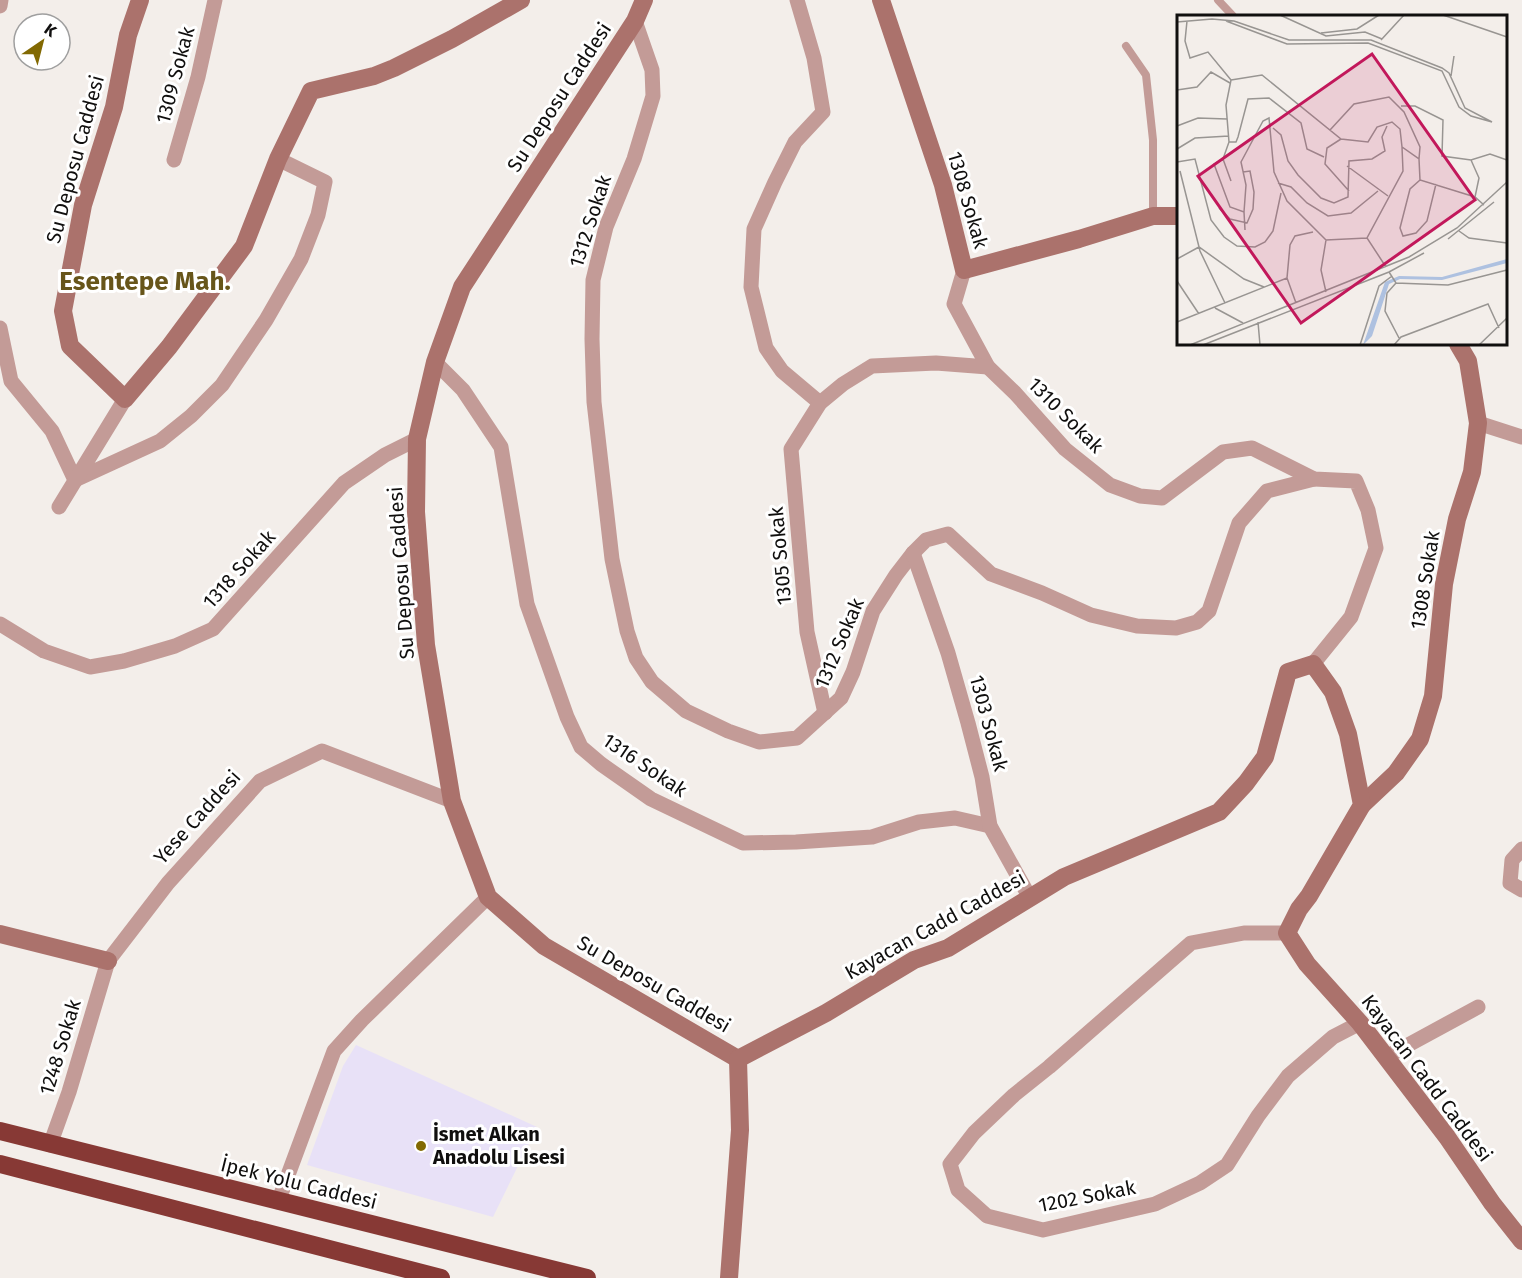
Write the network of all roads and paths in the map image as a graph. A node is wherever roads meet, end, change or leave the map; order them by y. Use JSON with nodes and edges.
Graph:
{"nodes":[{"id":1,"x":1,"y":0,"type":"edge"},
{"id":2,"x":140,"y":0,"type":"edge"},
{"id":3,"x":215,"y":0,"type":"edge"},
{"id":4,"x":521,"y":0,"type":"edge"},
{"id":5,"x":644,"y":0,"type":"edge"},
{"id":6,"x":797,"y":0,"type":"edge"},
{"id":7,"x":881,"y":0,"type":"edge"},
{"id":8,"x":1218,"y":0,"type":"edge"},
{"id":9,"x":0,"y":6,"type":"edge"},
{"id":10,"x":1232,"y":15,"type":"edge"},
{"id":11,"x":634,"y":21,"type":"junction"},
{"id":12,"x":1126,"y":46,"type":"dead end"},
{"id":13,"x":278,"y":159,"type":"junction"},
{"id":14,"x":174,"y":160,"type":"dead end"},
{"id":15,"x":1153,"y":216,"type":"junction"},
{"id":16,"x":1177,"y":216,"type":"edge"},
{"id":17,"x":964,"y":270,"type":"junction"},
{"id":18,"x":0,"y":328,"type":"edge"},
{"id":19,"x":1459,"y":345,"type":"edge"},
{"id":20,"x":435,"y":362,"type":"junction"},
{"id":21,"x":988,"y":368,"type":"junction"},
{"id":22,"x":125,"y":399,"type":"junction"},
{"id":23,"x":820,"y":403,"type":"junction"},
{"id":24,"x":1478,"y":423,"type":"junction"},
{"id":25,"x":1522,"y":437,"type":"edge"},
{"id":26,"x":417,"y":439,"type":"junction"},
{"id":27,"x":1314,"y":479,"type":"junction"},
{"id":28,"x":75,"y":480,"type":"junction"},
{"id":29,"x":59,"y":507,"type":"dead end"},
{"id":30,"x":913,"y":553,"type":"junction"},
{"id":31,"x":0,"y":624,"type":"edge"},
{"id":32,"x":1312,"y":664,"type":"junction"},
{"id":33,"x":825,"y":713,"type":"junction"},
{"id":34,"x":452,"y":801,"type":"junction"},
{"id":35,"x":1362,"y":805,"type":"junction"},
{"id":36,"x":990,"y":826,"type":"junction"},
{"id":37,"x":1522,"y":849,"type":"edge"},
{"id":38,"x":1522,"y":890,"type":"edge"},
{"id":39,"x":488,"y":897,"type":"junction"},
{"id":40,"x":1030,"y":898,"type":"junction"},
{"id":41,"x":1287,"y":933,"type":"junction"},
{"id":42,"x":0,"y":934,"type":"edge"},
{"id":43,"x":108,"y":961,"type":"junction"},
{"id":44,"x":1478,"y":1007,"type":"dead end"},
{"id":45,"x":1360,"y":1023,"type":"junction"},
{"id":46,"x":1386,"y":1057,"type":"junction"},
{"id":47,"x":738,"y":1059,"type":"junction"},
{"id":48,"x":0,"y":1131,"type":"edge"},
{"id":49,"x":50,"y":1145,"type":"junction"},
{"id":50,"x":0,"y":1164,"type":"edge"},
{"id":51,"x":278,"y":1202,"type":"junction"},
{"id":52,"x":1522,"y":1241,"type":"edge"},
{"id":53,"x":441,"y":1278,"type":"edge"},
{"id":54,"x":587,"y":1278,"type":"edge"},
{"id":55,"x":729,"y":1278,"type":"edge"}],
"edges":[{"from":1,"to":9,"type":"street"},
{"from":2,"to":22,"type":"street","name":"Su Deposu Caddesi"},
{"from":3,"to":14,"type":"street","name":"1309 Sokak"},
{"from":4,"to":13,"type":"street"},
{"from":5,"to":11,"type":"street","name":"Su Deposu Caddesi"},
{"from":6,"to":23,"type":"street"},
{"from":7,"to":17,"type":"street","name":"1308 Sokak"},
{"from":8,"to":10,"type":"lane"},
{"from":11,"to":20,"type":"street","name":"Su Deposu Caddesi"},
{"from":11,"to":33,"type":"street","name":"1312 Sokak"},
{"from":12,"to":15,"type":"lane"},
{"from":13,"to":22,"type":"street"},
{"from":13,"to":28,"type":"street"},
{"from":15,"to":16,"type":"street","name":"1308 Sokak"},
{"from":15,"to":17,"type":"street","name":"1308 Sokak"},
{"from":17,"to":21,"type":"street","name":"1310 Sokak"},
{"from":18,"to":28,"type":"street"},
{"from":19,"to":24,"type":"street","name":"1308 Sokak"},
{"from":20,"to":26,"type":"street","name":"Su Deposu Caddesi"},
{"from":20,"to":36,"type":"street","name":"1316 Sokak"},
{"from":21,"to":23,"type":"street","name":"1305 Sokak"},
{"from":21,"to":27,"type":"street","name":"1310 Sokak"},
{"from":22,"to":28,"type":"street"},
{"from":23,"to":33,"type":"street","name":"1305 Sokak"},
{"from":24,"to":25,"type":"street"},
{"from":24,"to":35,"type":"street","name":"1308 Sokak"},
{"from":26,"to":31,"type":"street","name":"1318 Sokak"},
{"from":26,"to":34,"type":"street","name":"Su Deposu Caddesi"},
{"from":27,"to":30,"type":"street","name":"1312 Sokak"},
{"from":27,"to":32,"type":"street","name":"1310 Sokak"},
{"from":28,"to":29,"type":"street"},
{"from":30,"to":33,"type":"street","name":"1312 Sokak"},
{"from":30,"to":36,"type":"street","name":"1303 Sokak"},
{"from":32,"to":35,"type":"street"},
{"from":32,"to":40,"type":"street","name":"Kayacan Cadd Caddesi"},
{"from":34,"to":39,"type":"street","name":"Su Deposu Caddesi"},
{"from":34,"to":43,"type":"street","name":"Yese Caddesi"},
{"from":35,"to":41,"type":"street"},
{"from":36,"to":40,"type":"street","name":"1303 Sokak"},
{"from":37,"to":38,"type":"street"},
{"from":39,"to":47,"type":"street","name":"Su Deposu Caddesi"},
{"from":39,"to":51,"type":"street"},
{"from":40,"to":47,"type":"street","name":"Kayacan Cadd Caddesi"},
{"from":41,"to":45,"type":"street","name":"Kayacan Cadd Caddesi"},
{"from":41,"to":45,"type":"street","name":"1202 Sokak"},
{"from":42,"to":43,"type":"street"},
{"from":43,"to":49,"type":"street","name":"1248 Sokak"},
{"from":44,"to":46,"type":"street"},
{"from":45,"to":46,"type":"street","name":"Kayacan Cadd Caddesi"},
{"from":46,"to":52,"type":"street","name":"Kayacan Cadd Caddesi"},
{"from":47,"to":55,"type":"street"},
{"from":48,"to":49,"type":"highway","name":"İpek Yolu Caddesi"},
{"from":49,"to":51,"type":"highway","name":"İpek Yolu Caddesi"},
{"from":50,"to":53,"type":"highway"},
{"from":51,"to":54,"type":"highway","name":"İpek Yolu Caddesi"}]}
